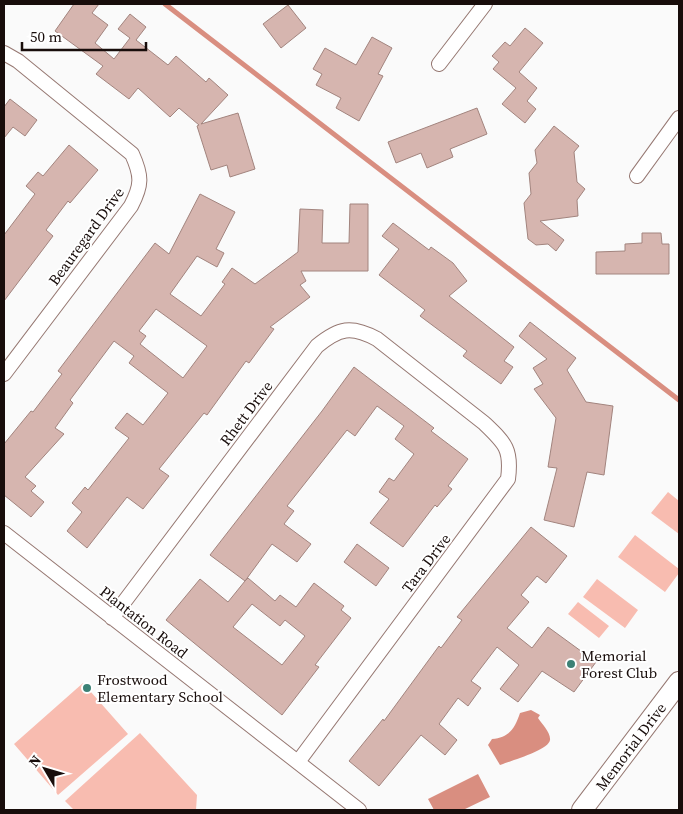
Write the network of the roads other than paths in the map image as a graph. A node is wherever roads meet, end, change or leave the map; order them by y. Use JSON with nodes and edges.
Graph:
{"nodes":[{"id":1,"x":486,"y":4,"type":"edge"},
{"id":2,"x":4,"y":53,"type":"edge"},
{"id":3,"x":439,"y":64,"type":"dead end"},
{"id":4,"x":679,"y":118,"type":"edge"},
{"id":5,"x":637,"y":176,"type":"dead end"},
{"id":6,"x":4,"y":374,"type":"edge"},
{"id":7,"x":441,"y":390,"type":"joint"},
{"id":8,"x":4,"y":533,"type":"edge"},
{"id":9,"x":112,"y":618,"type":"junction"},
{"id":10,"x":679,"y":682,"type":"edge"},
{"id":11,"x":298,"y":762,"type":"junction"},
{"id":12,"x":359,"y":810,"type":"edge"},
{"id":13,"x":582,"y":810,"type":"edge"}],
"edges":[{"from":1,"to":3,"type":"street"},
{"from":2,"to":6,"type":"street","name":"Beauregard Drive"},
{"from":4,"to":5,"type":"street"},
{"from":7,"to":9,"type":"street","name":"Rhett Drive"},
{"from":7,"to":11,"type":"street","name":"Tara Drive"},
{"from":8,"to":9,"type":"street","name":"Plantation Road"},
{"from":9,"to":11,"type":"street","name":"Plantation Road"},
{"from":10,"to":13,"type":"street","name":"Memorial Drive"},
{"from":11,"to":12,"type":"street","name":"Plantation Road"}]}
